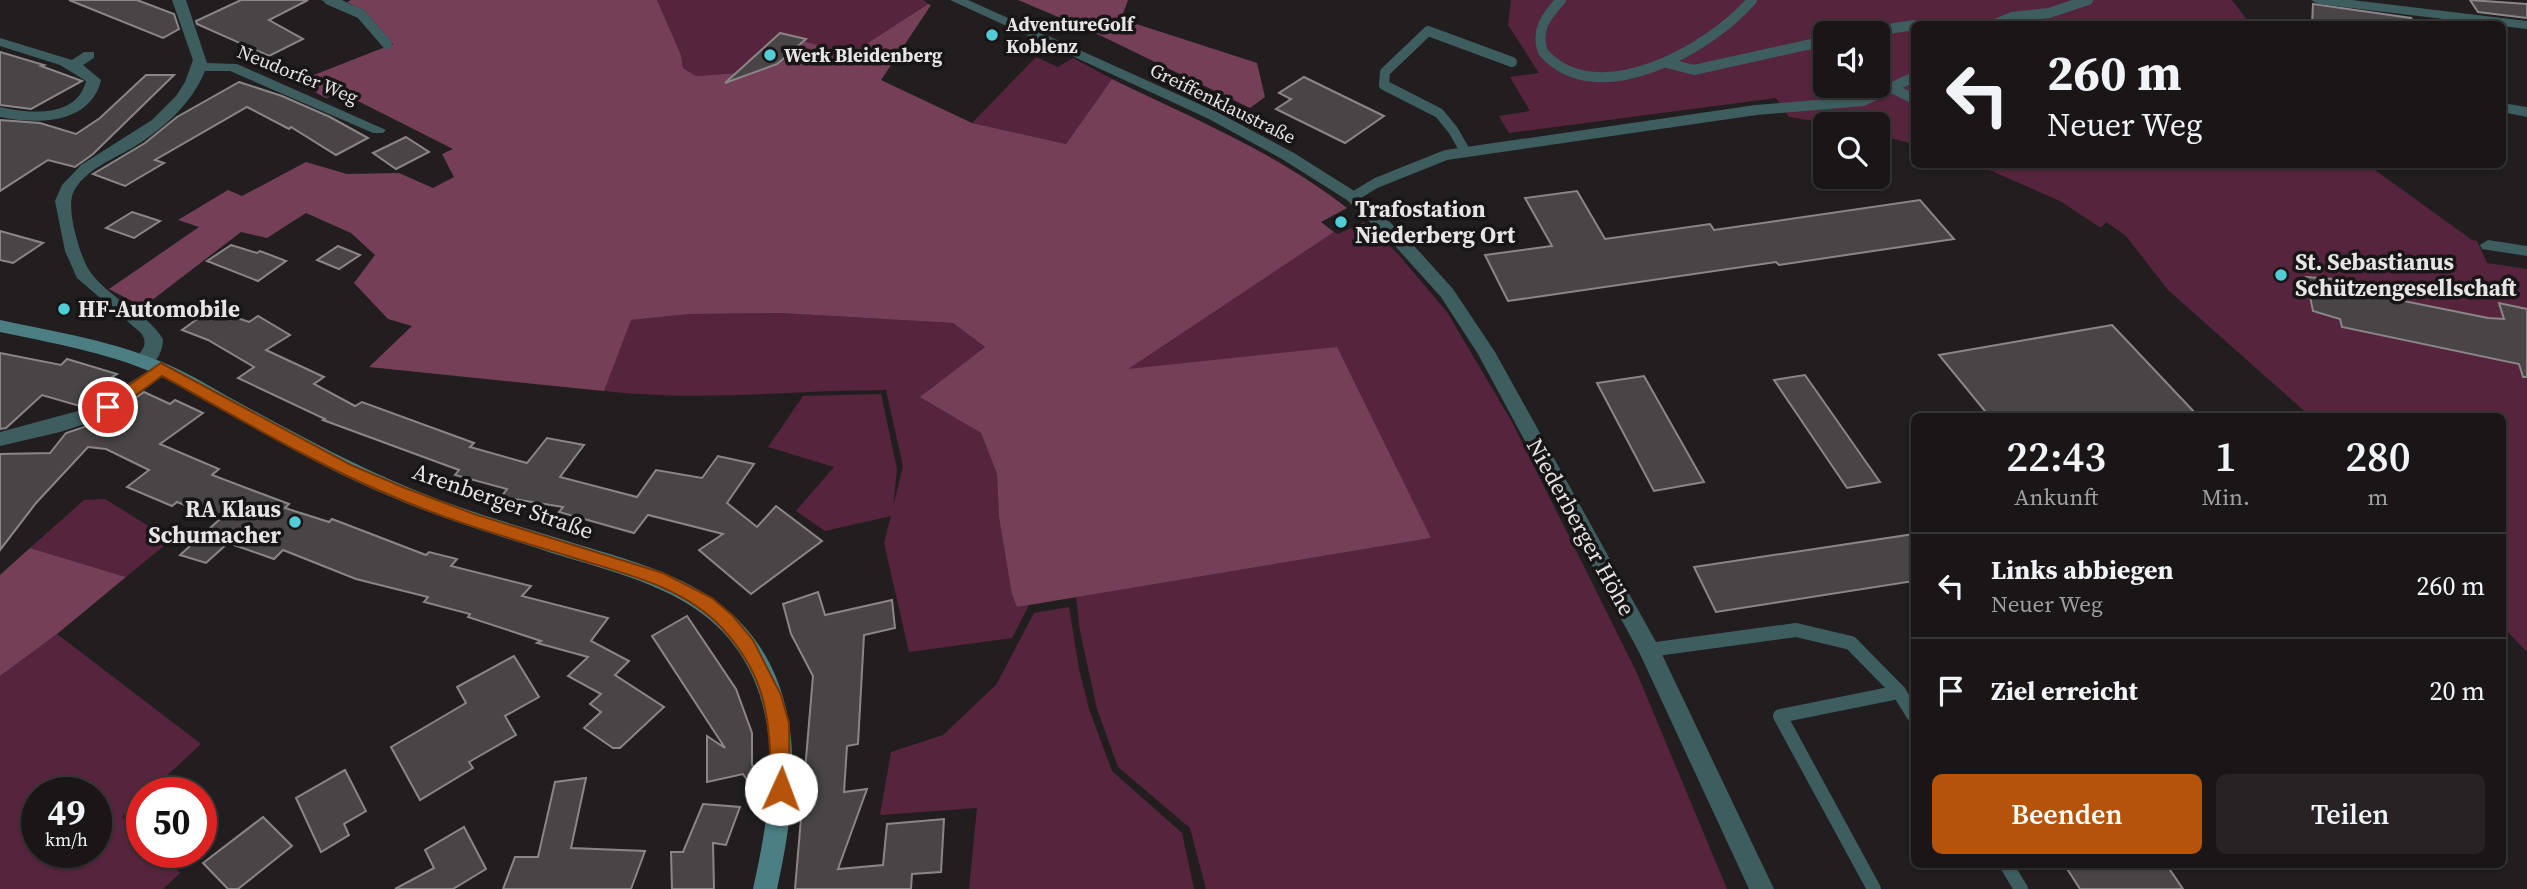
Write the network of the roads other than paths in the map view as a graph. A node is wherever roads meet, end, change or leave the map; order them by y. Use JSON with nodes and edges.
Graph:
{"nodes":[{"id":1,"x":179,"y":0,"type":"edge"},
{"id":2,"x":328,"y":0,"type":"edge"},
{"id":3,"x":957,"y":0,"type":"edge"},
{"id":4,"x":1561,"y":0,"type":"edge"},
{"id":5,"x":2088,"y":0,"type":"edge"},
{"id":6,"x":2318,"y":0,"type":"edge"},
{"id":7,"x":1754,"y":1,"type":"edge"},
{"id":8,"x":2002,"y":21,"type":"edge"},
{"id":9,"x":2494,"y":21,"type":"edge"},
{"id":10,"x":2506,"y":22,"type":"edge"},
{"id":11,"x":1911,"y":25,"type":"edge"},
{"id":12,"x":2527,"y":25,"type":"edge"},
{"id":13,"x":1890,"y":29,"type":"edge"},
{"id":14,"x":0,"y":42,"type":"edge"},
{"id":15,"x":387,"y":44,"type":"dead end"},
{"id":16,"x":1813,"y":44,"type":"edge"},
{"id":17,"x":89,"y":55,"type":"dead end"},
{"id":18,"x":1512,"y":62,"type":"dead end"},
{"id":19,"x":1667,"y":63,"type":"junction"},
{"id":20,"x":72,"y":66,"type":"junction"},
{"id":21,"x":200,"y":67,"type":"junction"},
{"id":22,"x":1911,"y":78,"type":"edge"},
{"id":23,"x":1892,"y":88,"type":"junction"},
{"id":24,"x":1911,"y":98,"type":"edge"},
{"id":25,"x":2506,"y":108,"type":"edge"},
{"id":26,"x":2527,"y":112,"type":"edge"},
{"id":27,"x":0,"y":113,"type":"edge"},
{"id":28,"x":378,"y":131,"type":"dead end"},
{"id":29,"x":1465,"y":151,"type":"junction"},
{"id":30,"x":1353,"y":197,"type":"junction"},
{"id":31,"x":2488,"y":245,"type":"dead end"},
{"id":32,"x":2527,"y":251,"type":"edge"},
{"id":33,"x":0,"y":327,"type":"edge"},
{"id":34,"x":152,"y":365,"type":"junction"},
{"id":35,"x":0,"y":439,"type":"edge"},
{"id":36,"x":1649,"y":650,"type":"junction"},
{"id":37,"x":1899,"y":692,"type":"junction"},
{"id":38,"x":1911,"y":711,"type":"edge"},
{"id":39,"x":2008,"y":868,"type":"edge"},
{"id":40,"x":765,"y":889,"type":"edge"},
{"id":41,"x":1762,"y":889,"type":"edge"},
{"id":42,"x":1874,"y":889,"type":"edge"},
{"id":43,"x":2021,"y":889,"type":"edge"}],
"edges":[{"from":1,"to":21,"type":"street","name":"Neudorfer Weg"},
{"from":2,"to":15,"type":"lane"},
{"from":3,"to":30,"type":"street","name":"Greiffenklaustraße"},
{"from":4,"to":19,"type":"lane"},
{"from":5,"to":8,"type":"lane"},
{"from":6,"to":9,"type":"street"},
{"from":7,"to":19,"type":"lane"},
{"from":10,"to":12,"type":"street"},
{"from":11,"to":13,"type":"lane"},
{"from":14,"to":20,"type":"street"},
{"from":16,"to":19,"type":"lane"},
{"from":17,"to":20,"type":"street"},
{"from":18,"to":29,"type":"lane"},
{"from":20,"to":27,"type":"street"},
{"from":21,"to":28,"type":"street","name":"Neudorfer Weg"},
{"from":21,"to":34,"type":"street"},
{"from":22,"to":23,"type":"lane"},
{"from":23,"to":24,"type":"lane"},
{"from":23,"to":29,"type":"lane"},
{"from":25,"to":26,"type":"street"},
{"from":29,"to":30,"type":"lane"},
{"from":30,"to":36,"type":"street","name":"Niederberger Höhe"},
{"from":31,"to":32,"type":"street"},
{"from":33,"to":34,"type":"main road","name":"Arenberger Straße"},
{"from":34,"to":35,"type":"street"},
{"from":34,"to":40,"type":"main road","name":"Arenberger Straße"},
{"from":36,"to":37,"type":"lane"},
{"from":36,"to":41,"type":"street","name":"Niederberger Höhe"},
{"from":37,"to":38,"type":"lane"},
{"from":37,"to":42,"type":"lane"},
{"from":39,"to":43,"type":"lane"}]}
